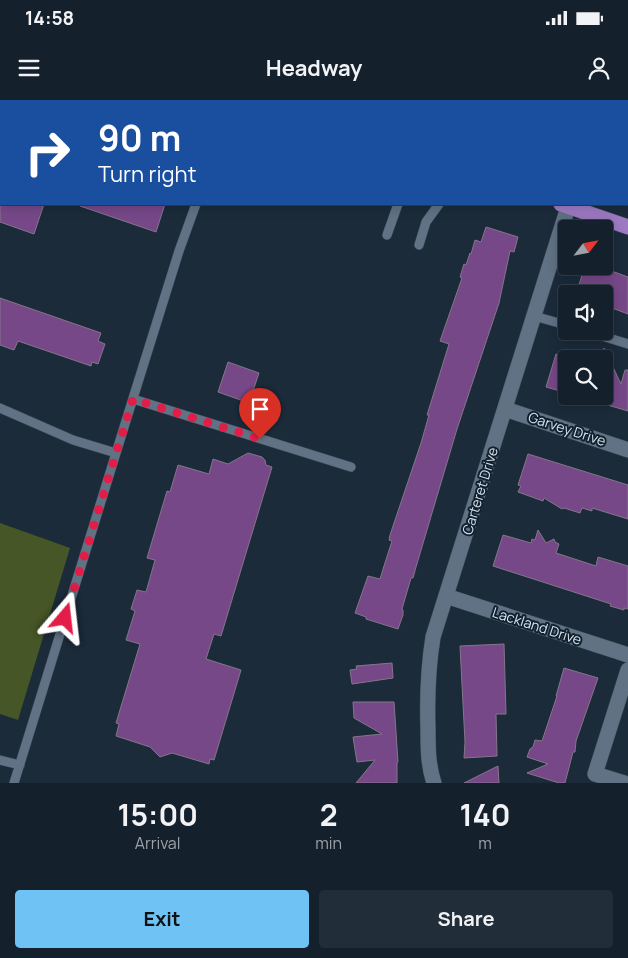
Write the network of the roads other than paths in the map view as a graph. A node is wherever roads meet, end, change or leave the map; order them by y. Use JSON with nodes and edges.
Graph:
{"nodes":[{"id":1,"x":196,"y":205,"type":"edge"},
{"id":2,"x":398,"y":205,"type":"edge"},
{"id":3,"x":438,"y":205,"type":"edge"},
{"id":4,"x":566,"y":205,"type":"edge"},
{"id":5,"x":628,"y":228,"type":"edge"},
{"id":6,"x":387,"y":235,"type":"dead end"},
{"id":7,"x":419,"y":245,"type":"dead end"},
{"id":8,"x":534,"y":316,"type":"junction"},
{"id":9,"x":558,"y":323,"type":"edge"},
{"id":10,"x":613,"y":339,"type":"edge"},
{"id":11,"x":628,"y":344,"type":"edge"},
{"id":12,"x":133,"y":399,"type":"junction"},
{"id":13,"x":0,"y":408,"type":"edge"},
{"id":14,"x":505,"y":409,"type":"junction"},
{"id":15,"x":628,"y":450,"type":"edge"},
{"id":16,"x":116,"y":453,"type":"junction"},
{"id":17,"x":351,"y":467,"type":"dead end"},
{"id":18,"x":446,"y":596,"type":"junction"},
{"id":19,"x":628,"y":655,"type":"edge"},
{"id":20,"x":628,"y":670,"type":"edge"},
{"id":21,"x":0,"y":760,"type":"edge"},
{"id":22,"x":20,"y":764,"type":"junction"},
{"id":23,"x":14,"y":783,"type":"edge"},
{"id":24,"x":434,"y":783,"type":"edge"},
{"id":25,"x":624,"y":783,"type":"edge"}],
"edges":[{"from":1,"to":12,"type":"lane"},
{"from":2,"to":6,"type":"lane"},
{"from":3,"to":7,"type":"lane"},
{"from":4,"to":5,"type":"main road"},
{"from":4,"to":8,"type":"street","name":"Carteret Drive"},
{"from":8,"to":9,"type":"lane"},
{"from":8,"to":14,"type":"street","name":"Carteret Drive"},
{"from":10,"to":11,"type":"lane"},
{"from":12,"to":16,"type":"lane"},
{"from":12,"to":17,"type":"lane"},
{"from":13,"to":16,"type":"lane"},
{"from":14,"to":15,"type":"street","name":"Garvey Drive"},
{"from":14,"to":18,"type":"street","name":"Carteret Drive"},
{"from":16,"to":22,"type":"lane"},
{"from":18,"to":19,"type":"street","name":"Lackland Drive"},
{"from":18,"to":24,"type":"street","name":"Carteret Drive"},
{"from":20,"to":25,"type":"street"},
{"from":21,"to":22,"type":"lane"},
{"from":22,"to":23,"type":"lane"}]}
